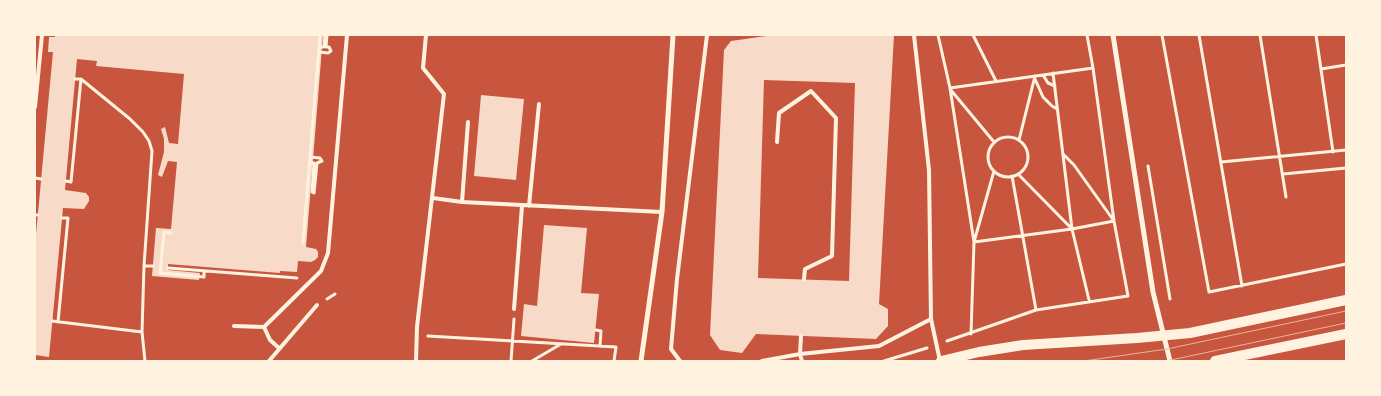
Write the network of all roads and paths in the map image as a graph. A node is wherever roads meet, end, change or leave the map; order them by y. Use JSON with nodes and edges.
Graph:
{"nodes":[{"id":1,"x":42,"y":35,"type":"edge"},
{"id":2,"x":320,"y":35,"type":"edge"},
{"id":3,"x":326,"y":35,"type":"edge"},
{"id":4,"x":347,"y":35,"type":"edge"},
{"id":5,"x":426,"y":35,"type":"edge"},
{"id":6,"x":673,"y":35,"type":"edge"},
{"id":7,"x":707,"y":35,"type":"edge"},
{"id":8,"x":914,"y":35,"type":"edge"},
{"id":9,"x":938,"y":35,"type":"edge"},
{"id":10,"x":973,"y":35,"type":"edge"},
{"id":11,"x":1087,"y":35,"type":"edge"},
{"id":12,"x":1113,"y":35,"type":"edge"},
{"id":13,"x":1162,"y":35,"type":"edge"},
{"id":14,"x":1199,"y":35,"type":"edge"},
{"id":15,"x":1260,"y":35,"type":"edge"},
{"id":16,"x":1316,"y":35,"type":"edge"},
{"id":17,"x":319,"y":47,"type":"junction"},
{"id":18,"x":319,"y":52,"type":"junction"},
{"id":19,"x":1346,"y":65,"type":"edge"},
{"id":20,"x":1093,"y":68,"type":"junction"},
{"id":21,"x":1321,"y":69,"type":"junction"},
{"id":22,"x":1053,"y":73,"type":"junction"},
{"id":23,"x":37,"y":75,"type":"edge"},
{"id":24,"x":1044,"y":75,"type":"junction"},
{"id":25,"x":1035,"y":76,"type":"junction"},
{"id":26,"x":75,"y":78,"type":"dead end"},
{"id":27,"x":81,"y":79,"type":"junction"},
{"id":28,"x":996,"y":82,"type":"junction"},
{"id":29,"x":1055,"y":86,"type":"junction"},
{"id":30,"x":950,"y":88,"type":"junction"},
{"id":31,"x":539,"y":104,"type":"dead end"},
{"id":32,"x":35,"y":107,"type":"edge"},
{"id":33,"x":1057,"y":109,"type":"junction"},
{"id":34,"x":468,"y":122,"type":"dead end"},
{"id":35,"x":1019,"y":140,"type":"junction"},
{"id":36,"x":777,"y":142,"type":"dead end"},
{"id":37,"x":994,"y":142,"type":"junction"},
{"id":38,"x":1346,"y":150,"type":"edge"},
{"id":39,"x":1334,"y":152,"type":"junction"},
{"id":40,"x":1063,"y":154,"type":"junction"},
{"id":41,"x":1280,"y":156,"type":"junction"},
{"id":42,"x":310,"y":157,"type":"junction"},
{"id":43,"x":1221,"y":162,"type":"junction"},
{"id":44,"x":310,"y":163,"type":"junction"},
{"id":45,"x":1148,"y":163,"type":"dead end"},
{"id":46,"x":1346,"y":168,"type":"edge"},
{"id":47,"x":994,"y":171,"type":"junction"},
{"id":48,"x":1018,"y":174,"type":"junction"},
{"id":49,"x":1283,"y":174,"type":"junction"},
{"id":50,"x":1012,"y":176,"type":"junction"},
{"id":51,"x":35,"y":178,"type":"edge"},
{"id":52,"x":41,"y":179,"type":"dead end"},
{"id":53,"x":66,"y":181,"type":"dead end"},
{"id":54,"x":1286,"y":196,"type":"dead end"},
{"id":55,"x":432,"y":198,"type":"junction"},
{"id":56,"x":462,"y":202,"type":"junction"},
{"id":57,"x":522,"y":206,"type":"junction"},
{"id":58,"x":529,"y":206,"type":"junction"},
{"id":59,"x":662,"y":212,"type":"junction"},
{"id":60,"x":62,"y":218,"type":"dead end"},
{"id":61,"x":1114,"y":221,"type":"junction"},
{"id":62,"x":1072,"y":229,"type":"junction"},
{"id":63,"x":171,"y":232,"type":"dead end"},
{"id":64,"x":1022,"y":235,"type":"junction"},
{"id":65,"x":303,"y":242,"type":"dead end"},
{"id":66,"x":974,"y":242,"type":"junction"},
{"id":67,"x":1346,"y":264,"type":"edge"},
{"id":68,"x":144,"y":266,"type":"junction"},
{"id":69,"x":153,"y":266,"type":"dead end"},
{"id":70,"x":235,"y":267,"type":"dead end"},
{"id":71,"x":168,"y":268,"type":"dead end"},
{"id":72,"x":204,"y":270,"type":"junction"},
{"id":73,"x":235,"y":273,"type":"junction"},
{"id":74,"x":804,"y":279,"type":"dead end"},
{"id":75,"x":312,"y":280,"type":"junction"},
{"id":76,"x":1242,"y":286,"type":"junction"},
{"id":77,"x":1089,"y":300,"type":"junction"},
{"id":78,"x":1170,"y":300,"type":"dead end"},
{"id":79,"x":1346,"y":300,"type":"edge"},
{"id":80,"x":317,"y":305,"type":"dead end"},
{"id":81,"x":514,"y":309,"type":"joint"},
{"id":82,"x":1036,"y":310,"type":"junction"},
{"id":83,"x":931,"y":320,"type":"junction"},
{"id":84,"x":52,"y":322,"type":"dead end"},
{"id":85,"x":58,"y":322,"type":"junction"},
{"id":86,"x":234,"y":326,"type":"dead end"},
{"id":87,"x":264,"y":327,"type":"junction"},
{"id":88,"x":596,"y":330,"type":"dead end"},
{"id":89,"x":142,"y":332,"type":"junction"},
{"id":90,"x":971,"y":334,"type":"junction"},
{"id":91,"x":1346,"y":334,"type":"edge"},
{"id":92,"x":417,"y":336,"type":"junction"},
{"id":93,"x":801,"y":336,"type":"dead end"},
{"id":94,"x":1164,"y":336,"type":"junction"},
{"id":95,"x":512,"y":340,"type":"junction"},
{"id":96,"x":561,"y":344,"type":"junction"},
{"id":97,"x":936,"y":344,"type":"junction"},
{"id":98,"x":600,"y":346,"type":"junction"},
{"id":99,"x":279,"y":348,"type":"junction"},
{"id":100,"x":800,"y":354,"type":"junction"},
{"id":101,"x":144,"y":361,"type":"edge"},
{"id":102,"x":268,"y":361,"type":"edge"},
{"id":103,"x":416,"y":361,"type":"edge"},
{"id":104,"x":511,"y":361,"type":"edge"},
{"id":105,"x":532,"y":361,"type":"edge"},
{"id":106,"x":614,"y":361,"type":"edge"},
{"id":107,"x":641,"y":361,"type":"edge"},
{"id":108,"x":680,"y":361,"type":"edge"},
{"id":109,"x":762,"y":361,"type":"edge"},
{"id":110,"x":802,"y":361,"type":"edge"},
{"id":111,"x":884,"y":361,"type":"edge"},
{"id":112,"x":940,"y":361,"type":"edge"},
{"id":113,"x":1170,"y":361,"type":"edge"},
{"id":114,"x":1215,"y":361,"type":"edge"}],
"edges":[{"from":1,"to":23,"type":"lane"},
{"from":2,"to":17,"type":"path"},
{"from":3,"to":17,"type":"path"},
{"from":3,"to":18,"type":"path"},
{"from":4,"to":75,"type":"lane"},
{"from":5,"to":55,"type":"lane"},
{"from":6,"to":59,"type":"street"},
{"from":7,"to":108,"type":"lane"},
{"from":8,"to":83,"type":"lane"},
{"from":9,"to":30,"type":"path"},
{"from":10,"to":28,"type":"path"},
{"from":11,"to":20,"type":"path"},
{"from":12,"to":94,"type":"street"},
{"from":13,"to":76,"type":"path"},
{"from":14,"to":43,"type":"path"},
{"from":15,"to":41,"type":"path"},
{"from":16,"to":21,"type":"path"},
{"from":17,"to":18,"type":"path"},
{"from":18,"to":42,"type":"path"},
{"from":19,"to":21,"type":"path"},
{"from":20,"to":22,"type":"path"},
{"from":20,"to":61,"type":"path"},
{"from":21,"to":39,"type":"path"},
{"from":22,"to":24,"type":"path"},
{"from":22,"to":29,"type":"path"},
{"from":23,"to":32,"type":"lane"},
{"from":24,"to":25,"type":"path"},
{"from":24,"to":29,"type":"path"},
{"from":25,"to":28,"type":"path"},
{"from":25,"to":33,"type":"path"},
{"from":25,"to":35,"type":"path"},
{"from":26,"to":27,"type":"path"},
{"from":27,"to":53,"type":"path"},
{"from":27,"to":68,"type":"path"},
{"from":28,"to":30,"type":"path"},
{"from":29,"to":33,"type":"path"},
{"from":30,"to":37,"type":"path"},
{"from":30,"to":66,"type":"path"},
{"from":31,"to":58,"type":"lane"},
{"from":33,"to":40,"type":"path"},
{"from":34,"to":56,"type":"lane"},
{"from":35,"to":37,"type":"path"},
{"from":35,"to":48,"type":"path"},
{"from":36,"to":74,"type":"lane"},
{"from":37,"to":47,"type":"path"},
{"from":38,"to":39,"type":"path"},
{"from":39,"to":41,"type":"path"},
{"from":40,"to":61,"type":"path"},
{"from":40,"to":62,"type":"path"},
{"from":41,"to":43,"type":"path"},
{"from":41,"to":49,"type":"path"},
{"from":42,"to":44,"type":"path"},
{"from":42,"to":44,"type":"path"},
{"from":43,"to":76,"type":"path"},
{"from":44,"to":65,"type":"path"},
{"from":45,"to":78,"type":"path"},
{"from":46,"to":49,"type":"path"},
{"from":47,"to":50,"type":"path"},
{"from":47,"to":66,"type":"path"},
{"from":48,"to":50,"type":"path"},
{"from":48,"to":62,"type":"path"},
{"from":49,"to":54,"type":"path"},
{"from":50,"to":64,"type":"path"},
{"from":51,"to":52,"type":"path"},
{"from":55,"to":56,"type":"lane"},
{"from":55,"to":92,"type":"lane"},
{"from":56,"to":57,"type":"lane"},
{"from":57,"to":58,"type":"lane"},
{"from":57,"to":81,"type":"lane"},
{"from":58,"to":59,"type":"lane"},
{"from":59,"to":107,"type":"street"},
{"from":60,"to":85,"type":"path"},
{"from":61,"to":62,"type":"path"},
{"from":61,"to":77,"type":"path"},
{"from":62,"to":64,"type":"path"},
{"from":62,"to":77,"type":"path"},
{"from":63,"to":72,"type":"path"},
{"from":64,"to":66,"type":"path"},
{"from":64,"to":82,"type":"path"},
{"from":66,"to":90,"type":"path"},
{"from":67,"to":76,"type":"path"},
{"from":68,"to":69,"type":"path"},
{"from":68,"to":89,"type":"path"},
{"from":70,"to":73,"type":"path"},
{"from":71,"to":72,"type":"path"},
{"from":72,"to":73,"type":"path"},
{"from":73,"to":75,"type":"path"},
{"from":75,"to":87,"type":"lane"},
{"from":77,"to":82,"type":"path"},
{"from":79,"to":94,"type":"main road"},
{"from":80,"to":99,"type":"lane"},
{"from":81,"to":95,"type":"path"},
{"from":82,"to":90,"type":"path"},
{"from":83,"to":97,"type":"lane"},
{"from":83,"to":100,"type":"lane"},
{"from":84,"to":85,"type":"path"},
{"from":85,"to":89,"type":"path"},
{"from":86,"to":87,"type":"lane"},
{"from":87,"to":99,"type":"lane"},
{"from":88,"to":98,"type":"path"},
{"from":89,"to":101,"type":"path"},
{"from":90,"to":97,"type":"path"},
{"from":91,"to":114,"type":"main road"},
{"from":92,"to":95,"type":"path"},
{"from":92,"to":103,"type":"lane"},
{"from":93,"to":100,"type":"lane"},
{"from":94,"to":112,"type":"main road"},
{"from":94,"to":113,"type":"street"},
{"from":95,"to":96,"type":"path"},
{"from":95,"to":104,"type":"path"},
{"from":96,"to":98,"type":"path"},
{"from":96,"to":105,"type":"path"},
{"from":97,"to":111,"type":"path"},
{"from":97,"to":112,"type":"lane"},
{"from":98,"to":106,"type":"path"},
{"from":99,"to":102,"type":"lane"},
{"from":100,"to":109,"type":"lane"},
{"from":100,"to":110,"type":"lane"}]}
